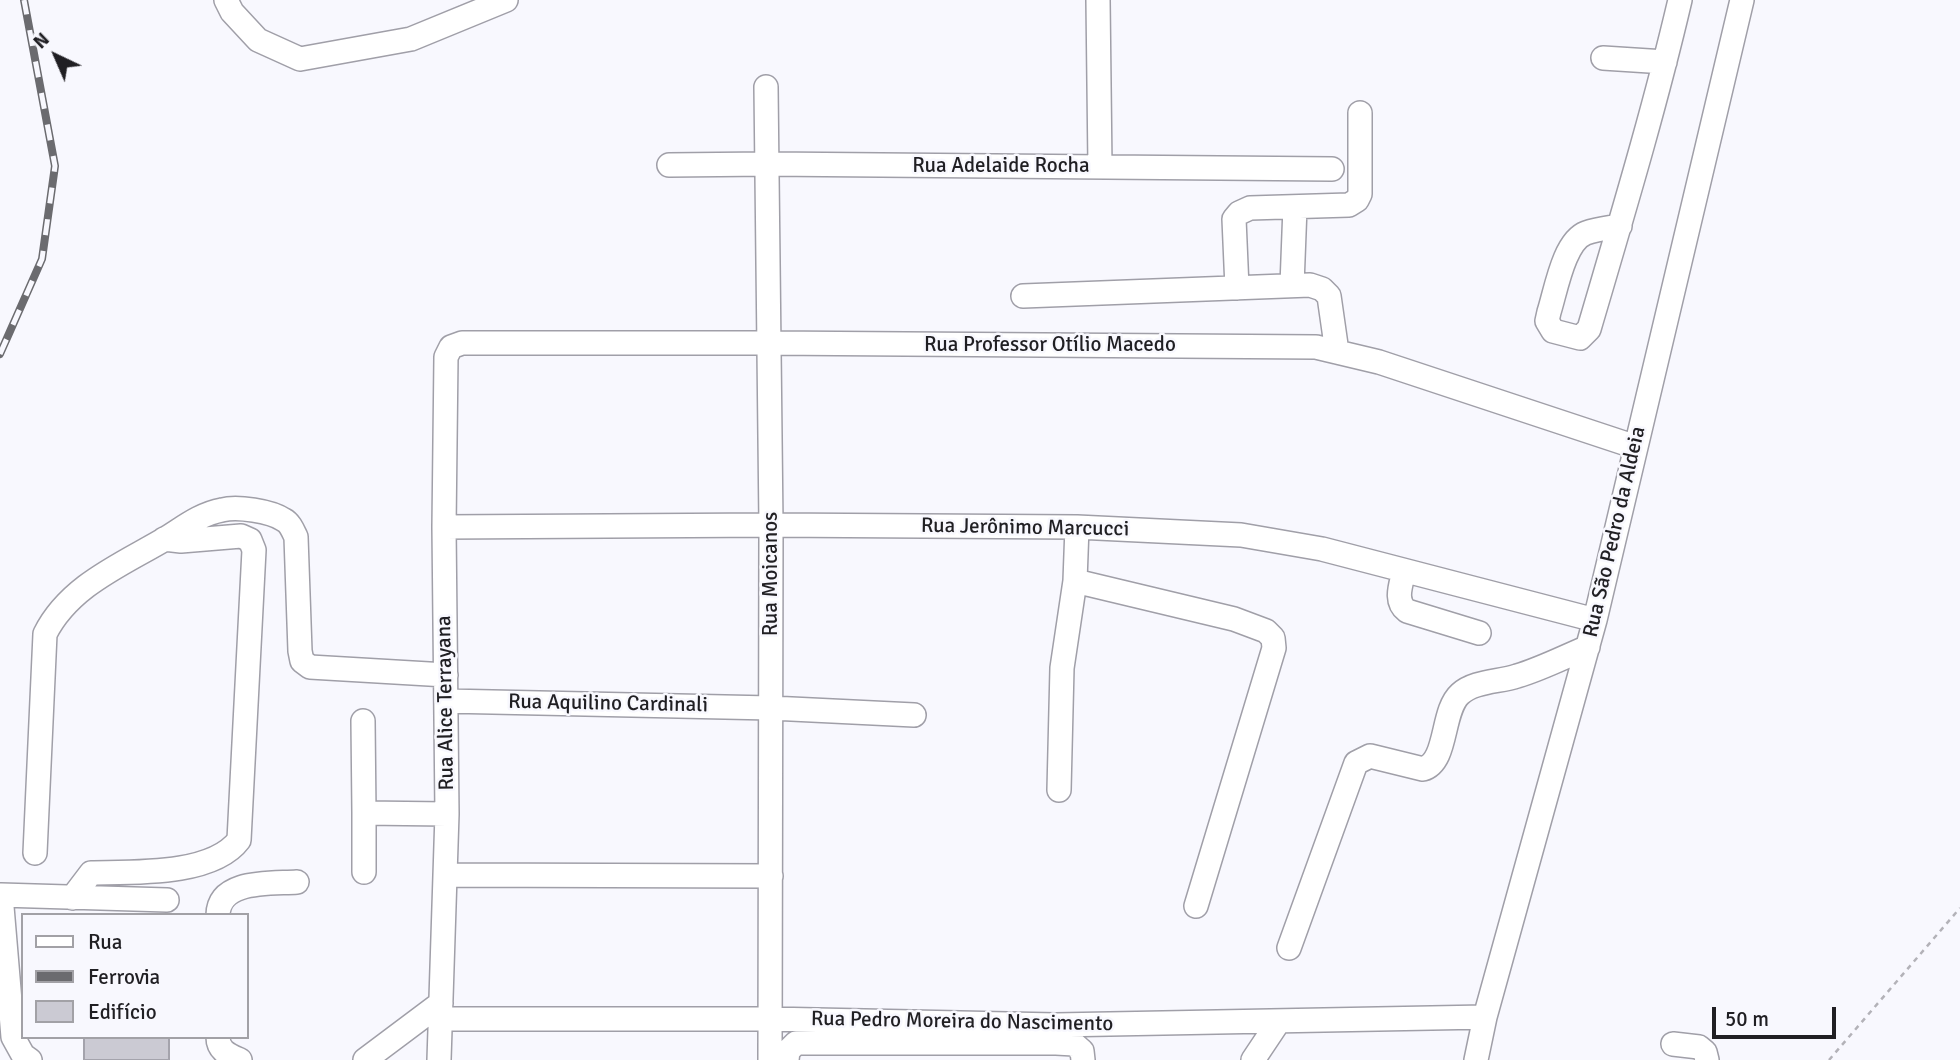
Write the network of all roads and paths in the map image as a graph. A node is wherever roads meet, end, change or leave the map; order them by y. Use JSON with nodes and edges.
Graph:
{"nodes":[{"id":1,"x":226,"y":0,"type":"edge"},
{"id":2,"x":506,"y":0,"type":"edge"},
{"id":3,"x":1098,"y":0,"type":"edge"},
{"id":4,"x":1680,"y":0,"type":"edge"},
{"id":5,"x":1742,"y":0,"type":"edge"},
{"id":6,"x":1603,"y":58,"type":"dead end"},
{"id":7,"x":1665,"y":62,"type":"junction"},
{"id":8,"x":766,"y":87,"type":"dead end"},
{"id":9,"x":1360,"y":113,"type":"dead end"},
{"id":10,"x":768,"y":164,"type":"junction"},
{"id":11,"x":669,"y":165,"type":"dead end"},
{"id":12,"x":1100,"y":167,"type":"junction"},
{"id":13,"x":1332,"y":169,"type":"dead end"},
{"id":14,"x":1296,"y":207,"type":"junction"},
{"id":15,"x":1620,"y":226,"type":"junction"},
{"id":16,"x":1292,"y":285,"type":"junction"},
{"id":17,"x":1237,"y":288,"type":"junction"},
{"id":18,"x":1023,"y":296,"type":"dead end"},
{"id":19,"x":769,"y":343,"type":"junction"},
{"id":20,"x":450,"y":347,"type":"joint"},
{"id":21,"x":1337,"y":352,"type":"junction"},
{"id":22,"x":1636,"y":447,"type":"junction"},
{"id":23,"x":771,"y":525,"type":"junction"},
{"id":24,"x":444,"y":527,"type":"junction"},
{"id":25,"x":1077,"y":527,"type":"junction"},
{"id":26,"x":164,"y":539,"type":"junction"},
{"id":27,"x":1404,"y":570,"type":"junction"},
{"id":28,"x":1075,"y":582,"type":"junction"},
{"id":29,"x":1595,"y":620,"type":"junction"},
{"id":30,"x":1479,"y":633,"type":"dead end"},
{"id":31,"x":1588,"y":647,"type":"junction"},
{"id":32,"x":446,"y":675,"type":"junction"},
{"id":33,"x":446,"y":701,"type":"junction"},
{"id":34,"x":771,"y":708,"type":"junction"},
{"id":35,"x":914,"y":715,"type":"dead end"},
{"id":36,"x":363,"y":721,"type":"dead end"},
{"id":37,"x":1059,"y":790,"type":"dead end"},
{"id":38,"x":364,"y":813,"type":"junction"},
{"id":39,"x":447,"y":814,"type":"junction"},
{"id":40,"x":35,"y":853,"type":"dead end"},
{"id":41,"x":364,"y":872,"type":"dead end"},
{"id":42,"x":446,"y":875,"type":"junction"},
{"id":43,"x":771,"y":876,"type":"junction"},
{"id":44,"x":297,"y":882,"type":"dead end"},
{"id":45,"x":1,"y":894,"type":"edge"},
{"id":46,"x":72,"y":898,"type":"junction"},
{"id":47,"x":167,"y":900,"type":"dead end"},
{"id":48,"x":1196,"y":906,"type":"dead end"},
{"id":49,"x":1960,"y":908,"type":"edge"},
{"id":50,"x":218,"y":913,"type":"edge"},
{"id":51,"x":1289,"y":948,"type":"dead end"},
{"id":52,"x":440,"y":1011,"type":"junction"},
{"id":53,"x":1485,"y":1017,"type":"junction"},
{"id":54,"x":769,"y":1019,"type":"junction"},
{"id":55,"x":1279,"y":1021,"type":"junction"},
{"id":56,"x":1056,"y":1034,"type":"junction"},
{"id":57,"x":218,"y":1039,"type":"edge"},
{"id":58,"x":1673,"y":1044,"type":"dead end"},
{"id":59,"x":384,"y":1052,"type":"edge"},
{"id":60,"x":1473,"y":1059,"type":"edge"},
{"id":61,"x":30,"y":1060,"type":"edge"},
{"id":62,"x":240,"y":1060,"type":"edge"},
{"id":63,"x":365,"y":1060,"type":"edge"},
{"id":64,"x":439,"y":1060,"type":"edge"},
{"id":65,"x":769,"y":1060,"type":"edge"},
{"id":66,"x":787,"y":1060,"type":"edge"},
{"id":67,"x":1083,"y":1060,"type":"edge"},
{"id":68,"x":1253,"y":1060,"type":"edge"},
{"id":69,"x":1706,"y":1060,"type":"edge"},
{"id":70,"x":1829,"y":1060,"type":"edge"}],
"edges":[{"from":1,"to":2,"type":"street"},
{"from":3,"to":12,"type":"street"},
{"from":4,"to":7,"type":"street"},
{"from":5,"to":22,"type":"street","name":"Rua São Pedro da Aldeia"},
{"from":6,"to":7,"type":"street"},
{"from":7,"to":15,"type":"street"},
{"from":8,"to":10,"type":"street","name":"Rua Moicanos"},
{"from":9,"to":14,"type":"street"},
{"from":10,"to":11,"type":"street","name":"Rua Adelaide Rocha"},
{"from":10,"to":12,"type":"street","name":"Rua Adelaide Rocha"},
{"from":10,"to":19,"type":"street","name":"Rua Moicanos"},
{"from":12,"to":13,"type":"street","name":"Rua Adelaide Rocha"},
{"from":14,"to":16,"type":"street"},
{"from":14,"to":17,"type":"street"},
{"from":15,"to":15,"type":"street"},
{"from":16,"to":17,"type":"street"},
{"from":16,"to":21,"type":"street"},
{"from":17,"to":18,"type":"street"},
{"from":19,"to":20,"type":"street","name":"Rua Professor Otílio Macedo"},
{"from":19,"to":21,"type":"street","name":"Rua Professor Otílio Macedo"},
{"from":19,"to":23,"type":"street","name":"Rua Moicanos"},
{"from":20,"to":24,"type":"street","name":"Rua Alice Terrayana"},
{"from":21,"to":22,"type":"street","name":"Rua Professor Otílio Macedo"},
{"from":22,"to":29,"type":"street","name":"Rua São Pedro da Aldeia"},
{"from":23,"to":24,"type":"street","name":"Rua Jerônimo Marcucci"},
{"from":23,"to":25,"type":"street","name":"Rua Jerônimo Marcucci"},
{"from":23,"to":34,"type":"street","name":"Rua Moicanos"},
{"from":24,"to":32,"type":"street","name":"Rua Alice Terrayana"},
{"from":25,"to":27,"type":"street","name":"Rua Jerônimo Marcucci"},
{"from":25,"to":28,"type":"street"},
{"from":26,"to":32,"type":"street"},
{"from":26,"to":40,"type":"street"},
{"from":26,"to":46,"type":"street"},
{"from":27,"to":29,"type":"street","name":"Rua Jerônimo Marcucci"},
{"from":27,"to":30,"type":"street"},
{"from":28,"to":37,"type":"street"},
{"from":28,"to":48,"type":"street"},
{"from":29,"to":31,"type":"street","name":"Rua São Pedro da Aldeia"},
{"from":31,"to":51,"type":"street"},
{"from":31,"to":53,"type":"street","name":"Rua São Pedro da Aldeia"},
{"from":32,"to":33,"type":"street","name":"Rua Alice Terrayana"},
{"from":33,"to":34,"type":"street","name":"Rua Aquilino Cardinali"},
{"from":33,"to":39,"type":"street","name":"Rua Alice Terrayana"},
{"from":34,"to":35,"type":"street","name":"Rua Aquilino Cardinali"},
{"from":34,"to":43,"type":"street","name":"Rua Moicanos"},
{"from":36,"to":38,"type":"street"},
{"from":38,"to":39,"type":"street"},
{"from":38,"to":41,"type":"street"},
{"from":39,"to":42,"type":"street","name":"Rua Alice Terrayana"},
{"from":42,"to":43,"type":"street"},
{"from":42,"to":52,"type":"street","name":"Rua Alice Terrayana"},
{"from":43,"to":54,"type":"street","name":"Rua Moicanos"},
{"from":44,"to":50,"type":"street"},
{"from":45,"to":46,"type":"street"},
{"from":45,"to":61,"type":"street"},
{"from":46,"to":47,"type":"street"},
{"from":49,"to":70,"type":"path"},
{"from":52,"to":54,"type":"street","name":"Rua Pedro Moreira do Nascimento"},
{"from":52,"to":59,"type":"street"},
{"from":52,"to":64,"type":"street","name":"Rua Alice Terrayana"},
{"from":53,"to":55,"type":"street","name":"Rua Pedro Moreira do Nascimento"},
{"from":53,"to":60,"type":"street","name":"Rua São Pedro da Aldeia"},
{"from":54,"to":56,"type":"street","name":"Rua Pedro Moreira do Nascimento"},
{"from":54,"to":65,"type":"street","name":"Rua Moicanos"},
{"from":55,"to":56,"type":"street","name":"Rua Pedro Moreira do Nascimento"},
{"from":55,"to":68,"type":"street"},
{"from":56,"to":66,"type":"street"},
{"from":56,"to":67,"type":"street"},
{"from":57,"to":62,"type":"street"},
{"from":58,"to":69,"type":"street"},
{"from":59,"to":63,"type":"street"}]}
